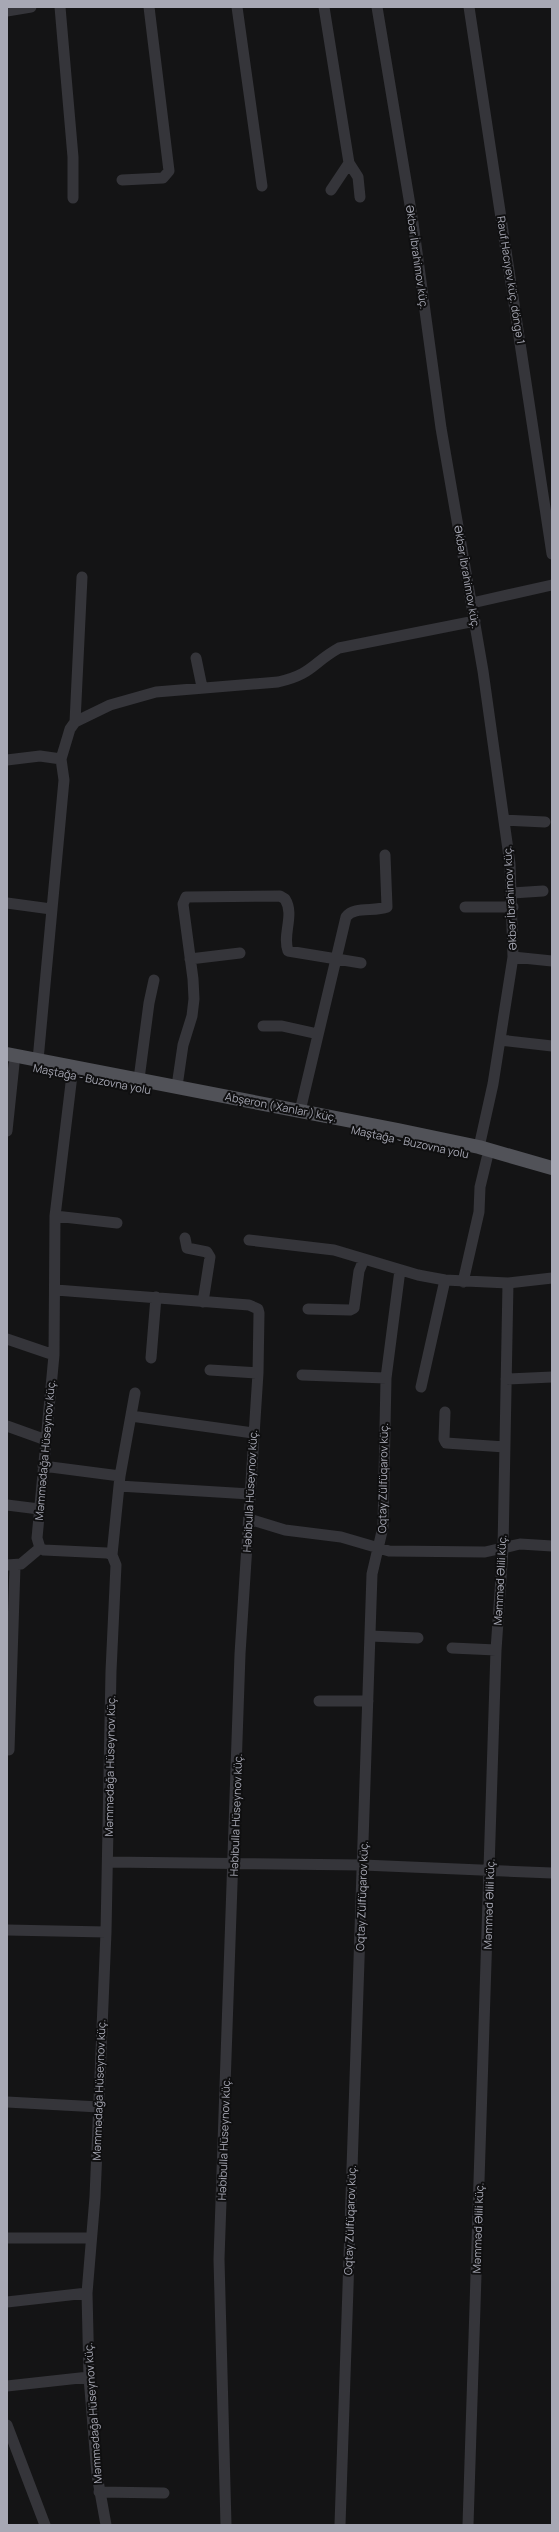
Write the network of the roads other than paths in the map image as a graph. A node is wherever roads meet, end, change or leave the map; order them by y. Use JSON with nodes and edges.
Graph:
{"nodes":[{"id":1,"x":31,"y":7,"type":"edge"},
{"id":2,"x":60,"y":7,"type":"edge"},
{"id":3,"x":150,"y":7,"type":"edge"},
{"id":4,"x":237,"y":7,"type":"edge"},
{"id":5,"x":324,"y":7,"type":"edge"},
{"id":6,"x":377,"y":7,"type":"edge"},
{"id":7,"x":469,"y":7,"type":"edge"},
{"id":8,"x":7,"y":11,"type":"edge"},
{"id":9,"x":349,"y":163,"type":"junction"},
{"id":10,"x":122,"y":180,"type":"dead end"},
{"id":11,"x":262,"y":186,"type":"dead end"},
{"id":12,"x":331,"y":190,"type":"dead end"},
{"id":13,"x":360,"y":197,"type":"dead end"},
{"id":14,"x":73,"y":198,"type":"dead end"},
{"id":15,"x":552,"y":554,"type":"edge"},
{"id":16,"x":82,"y":577,"type":"dead end"},
{"id":17,"x":552,"y":585,"type":"edge"},
{"id":18,"x":472,"y":603,"type":"junction"},
{"id":19,"x":475,"y":621,"type":"junction"},
{"id":20,"x":196,"y":658,"type":"dead end"},
{"id":21,"x":202,"y":687,"type":"junction"},
{"id":22,"x":75,"y":722,"type":"junction"},
{"id":23,"x":61,"y":759,"type":"junction"},
{"id":24,"x":7,"y":760,"type":"edge"},
{"id":25,"x":505,"y":820,"type":"junction"},
{"id":26,"x":545,"y":822,"type":"dead end"},
{"id":27,"x":384,"y":855,"type":"dead end"},
{"id":28,"x":543,"y":891,"type":"dead end"},
{"id":29,"x":512,"y":893,"type":"junction"},
{"id":30,"x":7,"y":903,"type":"edge"},
{"id":31,"x":465,"y":907,"type":"dead end"},
{"id":32,"x":513,"y":907,"type":"junction"},
{"id":33,"x":51,"y":909,"type":"junction"},
{"id":34,"x":240,"y":953,"type":"dead end"},
{"id":35,"x":513,"y":957,"type":"junction"},
{"id":36,"x":190,"y":959,"type":"junction"},
{"id":37,"x":335,"y":959,"type":"junction"},
{"id":38,"x":552,"y":961,"type":"edge"},
{"id":39,"x":361,"y":963,"type":"dead end"},
{"id":40,"x":154,"y":980,"type":"dead end"},
{"id":41,"x":263,"y":1026,"type":"dead end"},
{"id":42,"x":318,"y":1034,"type":"junction"},
{"id":43,"x":500,"y":1040,"type":"junction"},
{"id":44,"x":552,"y":1046,"type":"edge"},
{"id":45,"x":9,"y":1060,"type":"edge"},
{"id":46,"x":38,"y":1060,"type":"junction"},
{"id":47,"x":72,"y":1075,"type":"junction"},
{"id":48,"x":139,"y":1079,"type":"junction"},
{"id":49,"x":178,"y":1086,"type":"junction"},
{"id":50,"x":300,"y":1111,"type":"junction"},
{"id":51,"x":7,"y":1131,"type":"edge"},
{"id":52,"x":483,"y":1153,"type":"junction"},
{"id":53,"x":552,"y":1168,"type":"edge"},
{"id":54,"x":552,"y":1177,"type":"edge"},
{"id":55,"x":55,"y":1216,"type":"junction"},
{"id":56,"x":117,"y":1223,"type":"dead end"},
{"id":57,"x":185,"y":1238,"type":"dead end"},
{"id":58,"x":249,"y":1240,"type":"dead end"},
{"id":59,"x":364,"y":1258,"type":"junction"},
{"id":60,"x":400,"y":1270,"type":"junction"},
{"id":61,"x":552,"y":1278,"type":"edge"},
{"id":62,"x":445,"y":1280,"type":"junction"},
{"id":63,"x":463,"y":1282,"type":"junction"},
{"id":64,"x":508,"y":1283,"type":"junction"},
{"id":65,"x":56,"y":1290,"type":"junction"},
{"id":66,"x":156,"y":1297,"type":"junction"},
{"id":67,"x":203,"y":1302,"type":"junction"},
{"id":68,"x":308,"y":1308,"type":"dead end"},
{"id":69,"x":7,"y":1338,"type":"edge"},
{"id":70,"x":54,"y":1354,"type":"junction"},
{"id":71,"x":151,"y":1358,"type":"dead end"},
{"id":72,"x":210,"y":1370,"type":"dead end"},
{"id":73,"x":258,"y":1373,"type":"junction"},
{"id":74,"x":302,"y":1375,"type":"dead end"},
{"id":75,"x":552,"y":1377,"type":"edge"},
{"id":76,"x":386,"y":1378,"type":"junction"},
{"id":77,"x":506,"y":1379,"type":"junction"},
{"id":78,"x":421,"y":1387,"type":"dead end"},
{"id":79,"x":135,"y":1394,"type":"dead end"},
{"id":80,"x":446,"y":1412,"type":"dead end"},
{"id":81,"x":131,"y":1416,"type":"junction"},
{"id":82,"x":7,"y":1426,"type":"edge"},
{"id":83,"x":253,"y":1433,"type":"junction"},
{"id":84,"x":46,"y":1440,"type":"junction"},
{"id":85,"x":505,"y":1447,"type":"junction"},
{"id":86,"x":43,"y":1466,"type":"junction"},
{"id":87,"x":120,"y":1481,"type":"junction"},
{"id":88,"x":250,"y":1494,"type":"junction"},
{"id":89,"x":7,"y":1505,"type":"edge"},
{"id":90,"x":39,"y":1509,"type":"junction"},
{"id":91,"x":249,"y":1519,"type":"junction"},
{"id":92,"x":552,"y":1546,"type":"edge"},
{"id":93,"x":40,"y":1548,"type":"junction"},
{"id":94,"x":502,"y":1548,"type":"junction"},
{"id":95,"x":379,"y":1550,"type":"junction"},
{"id":96,"x":112,"y":1555,"type":"junction"},
{"id":97,"x":11,"y":1566,"type":"edge"},
{"id":98,"x":10,"y":1619,"type":"edge"},
{"id":99,"x":370,"y":1636,"type":"junction"},
{"id":100,"x":418,"y":1638,"type":"dead end"},
{"id":101,"x":452,"y":1648,"type":"dead end"},
{"id":102,"x":496,"y":1650,"type":"junction"},
{"id":103,"x":319,"y":1701,"type":"dead end"},
{"id":104,"x":368,"y":1701,"type":"junction"},
{"id":105,"x":9,"y":1750,"type":"dead end"},
{"id":106,"x":108,"y":1862,"type":"junction"},
{"id":107,"x":235,"y":1862,"type":"junction"},
{"id":108,"x":363,"y":1865,"type":"junction"},
{"id":109,"x":490,"y":1870,"type":"junction"},
{"id":110,"x":552,"y":1873,"type":"edge"},
{"id":111,"x":7,"y":1930,"type":"edge"},
{"id":112,"x":106,"y":1932,"type":"junction"},
{"id":113,"x":7,"y":2102,"type":"edge"},
{"id":114,"x":98,"y":2106,"type":"junction"},
{"id":115,"x":7,"y":2238,"type":"edge"},
{"id":116,"x":91,"y":2238,"type":"junction"},
{"id":117,"x":87,"y":2293,"type":"junction"},
{"id":118,"x":7,"y":2302,"type":"edge"},
{"id":119,"x":89,"y":2377,"type":"junction"},
{"id":120,"x":7,"y":2386,"type":"edge"},
{"id":121,"x":7,"y":2425,"type":"edge"},
{"id":122,"x":99,"y":2492,"type":"junction"},
{"id":123,"x":164,"y":2493,"type":"dead end"},
{"id":124,"x":45,"y":2525,"type":"edge"},
{"id":125,"x":106,"y":2525,"type":"edge"},
{"id":126,"x":226,"y":2525,"type":"edge"},
{"id":127,"x":340,"y":2525,"type":"edge"},
{"id":128,"x":468,"y":2525,"type":"edge"}],
"edges":[{"from":1,"to":8,"type":"street"},
{"from":2,"to":14,"type":"street"},
{"from":3,"to":10,"type":"street"},
{"from":4,"to":11,"type":"street"},
{"from":5,"to":9,"type":"street"},
{"from":6,"to":18,"type":"street","name":"Əkbər İbrahimov küç."},
{"from":7,"to":15,"type":"street","name":"Rauf Hacıyev küç. döngə 1"},
{"from":9,"to":12,"type":"street"},
{"from":9,"to":13,"type":"street"},
{"from":16,"to":22,"type":"street"},
{"from":17,"to":18,"type":"street"},
{"from":18,"to":19,"type":"street","name":"Əkbər İbrahimov küç."},
{"from":19,"to":21,"type":"street"},
{"from":19,"to":25,"type":"street","name":"Əkbər İbrahimov küç."},
{"from":20,"to":21,"type":"street"},
{"from":21,"to":22,"type":"street"},
{"from":22,"to":23,"type":"street"},
{"from":23,"to":24,"type":"street"},
{"from":23,"to":33,"type":"street"},
{"from":25,"to":26,"type":"street"},
{"from":25,"to":29,"type":"street","name":"Əkbər İbrahimov küç."},
{"from":27,"to":37,"type":"street"},
{"from":28,"to":29,"type":"street"},
{"from":29,"to":32,"type":"street","name":"Əkbər İbrahimov küç."},
{"from":30,"to":33,"type":"street"},
{"from":31,"to":32,"type":"street"},
{"from":32,"to":35,"type":"street","name":"Əkbər İbrahimov küç."},
{"from":33,"to":46,"type":"street"},
{"from":34,"to":36,"type":"street"},
{"from":35,"to":38,"type":"street"},
{"from":35,"to":43,"type":"street","name":"Əkbər İbrahimov küç."},
{"from":36,"to":37,"type":"street"},
{"from":36,"to":49,"type":"street"},
{"from":37,"to":39,"type":"street"},
{"from":37,"to":42,"type":"street"},
{"from":40,"to":48,"type":"street"},
{"from":41,"to":42,"type":"street"},
{"from":42,"to":50,"type":"street"},
{"from":43,"to":44,"type":"street"},
{"from":43,"to":52,"type":"street","name":"Əkbər İbrahimov küç."},
{"from":45,"to":46,"type":"main road","name":"Abşeron ( Xanlar ) küç."},
{"from":45,"to":47,"type":"main road","name":"Maştağa - Buzovna yolu"},
{"from":45,"to":51,"type":"street"},
{"from":46,"to":48,"type":"main road","name":"Abşeron ( Xanlar ) küç."},
{"from":47,"to":52,"type":"main road","name":"Maştağa - Buzovna yolu"},
{"from":47,"to":55,"type":"street","name":"Məmmədağa Hüseynov küç."},
{"from":48,"to":49,"type":"main road","name":"Abşeron ( Xanlar ) küç."},
{"from":49,"to":50,"type":"main road","name":"Abşeron ( Xanlar ) küç."},
{"from":50,"to":52,"type":"main road","name":"Abşeron ( Xanlar ) küç."},
{"from":52,"to":53,"type":"main road","name":"Abşeron ( Xanlar ) küç."},
{"from":52,"to":54,"type":"main road","name":"Maştağa - Buzovna yolu"},
{"from":52,"to":63,"type":"street","name":"Əkbər İbrahimov küç."},
{"from":55,"to":56,"type":"street"},
{"from":55,"to":65,"type":"street","name":"Məmmədağa Hüseynov küç."},
{"from":57,"to":67,"type":"street"},
{"from":58,"to":59,"type":"street"},
{"from":59,"to":60,"type":"street"},
{"from":59,"to":68,"type":"street"},
{"from":60,"to":62,"type":"street"},
{"from":60,"to":76,"type":"street","name":"Oqtay Zülfüqarov küç."},
{"from":61,"to":64,"type":"street"},
{"from":62,"to":63,"type":"street"},
{"from":62,"to":78,"type":"street"},
{"from":63,"to":64,"type":"street"},
{"from":64,"to":77,"type":"street","name":"Məmməd Əlili küç."},
{"from":65,"to":66,"type":"street","name":"Həbibulla Hüseynov küç."},
{"from":65,"to":70,"type":"street","name":"Məmmədağa Hüseynov küç."},
{"from":66,"to":67,"type":"street","name":"Həbibulla Hüseynov küç."},
{"from":66,"to":71,"type":"street"},
{"from":67,"to":73,"type":"street","name":"Həbibulla Hüseynov küç."},
{"from":69,"to":70,"type":"street"},
{"from":70,"to":84,"type":"street","name":"Məmmədağa Hüseynov küç."},
{"from":72,"to":73,"type":"street"},
{"from":73,"to":83,"type":"street","name":"Həbibulla Hüseynov küç."},
{"from":74,"to":76,"type":"street"},
{"from":75,"to":77,"type":"street"},
{"from":76,"to":95,"type":"street","name":"Oqtay Zülfüqarov küç."},
{"from":77,"to":85,"type":"street","name":"Məmməd Əlili küç."},
{"from":79,"to":81,"type":"street"},
{"from":80,"to":85,"type":"street"},
{"from":81,"to":83,"type":"street"},
{"from":81,"to":87,"type":"street"},
{"from":82,"to":84,"type":"street"},
{"from":83,"to":88,"type":"street","name":"Həbibulla Hüseynov küç."},
{"from":84,"to":86,"type":"street","name":"Məmmədağa Hüseynov küç."},
{"from":85,"to":94,"type":"street","name":"Məmməd Əlili küç."},
{"from":86,"to":87,"type":"street"},
{"from":86,"to":90,"type":"street","name":"Məmmədağa Hüseynov küç."},
{"from":87,"to":88,"type":"street"},
{"from":87,"to":96,"type":"street"},
{"from":88,"to":91,"type":"street","name":"Həbibulla Hüseynov küç."},
{"from":89,"to":90,"type":"street"},
{"from":90,"to":93,"type":"street","name":"Məmmədağa Hüseynov küç."},
{"from":91,"to":95,"type":"street"},
{"from":91,"to":107,"type":"street","name":"Həbibulla Hüseynov küç."},
{"from":92,"to":94,"type":"street"},
{"from":93,"to":96,"type":"street"},
{"from":93,"to":97,"type":"street"},
{"from":94,"to":95,"type":"street"},
{"from":94,"to":102,"type":"street","name":"Məmməd Əlili küç."},
{"from":95,"to":99,"type":"street","name":"Oqtay Zülfüqarov küç."},
{"from":96,"to":106,"type":"street","name":"Məmmədağa Hüseynov küç."},
{"from":97,"to":98,"type":"street"},
{"from":98,"to":105,"type":"street"},
{"from":99,"to":100,"type":"street"},
{"from":99,"to":104,"type":"street","name":"Oqtay Zülfüqarov küç."},
{"from":101,"to":102,"type":"street"},
{"from":102,"to":109,"type":"street","name":"Məmməd Əlili küç."},
{"from":103,"to":104,"type":"street"},
{"from":104,"to":108,"type":"street","name":"Oqtay Zülfüqarov küç."},
{"from":106,"to":107,"type":"street"},
{"from":106,"to":112,"type":"street","name":"Məmmədağa Hüseynov küç."},
{"from":107,"to":108,"type":"street"},
{"from":107,"to":126,"type":"street","name":"Həbibulla Hüseynov küç."},
{"from":108,"to":109,"type":"street"},
{"from":108,"to":127,"type":"street","name":"Oqtay Zülfüqarov küç."},
{"from":109,"to":110,"type":"street"},
{"from":109,"to":128,"type":"street","name":"Məmməd Əlili küç."},
{"from":111,"to":112,"type":"street"},
{"from":112,"to":114,"type":"street","name":"Məmmədağa Hüseynov küç."},
{"from":113,"to":114,"type":"street"},
{"from":114,"to":116,"type":"street","name":"Məmmədağa Hüseynov küç."},
{"from":115,"to":116,"type":"street"},
{"from":116,"to":117,"type":"street","name":"Məmmədağa Hüseynov küç."},
{"from":117,"to":118,"type":"street"},
{"from":117,"to":119,"type":"street","name":"Məmmədağa Hüseynov küç."},
{"from":119,"to":120,"type":"street"},
{"from":119,"to":122,"type":"street","name":"Məmmədağa Hüseynov küç."},
{"from":121,"to":124,"type":"street"},
{"from":122,"to":123,"type":"street"},
{"from":122,"to":125,"type":"street","name":"Məmmədağa Hüseynov küç."}]}
